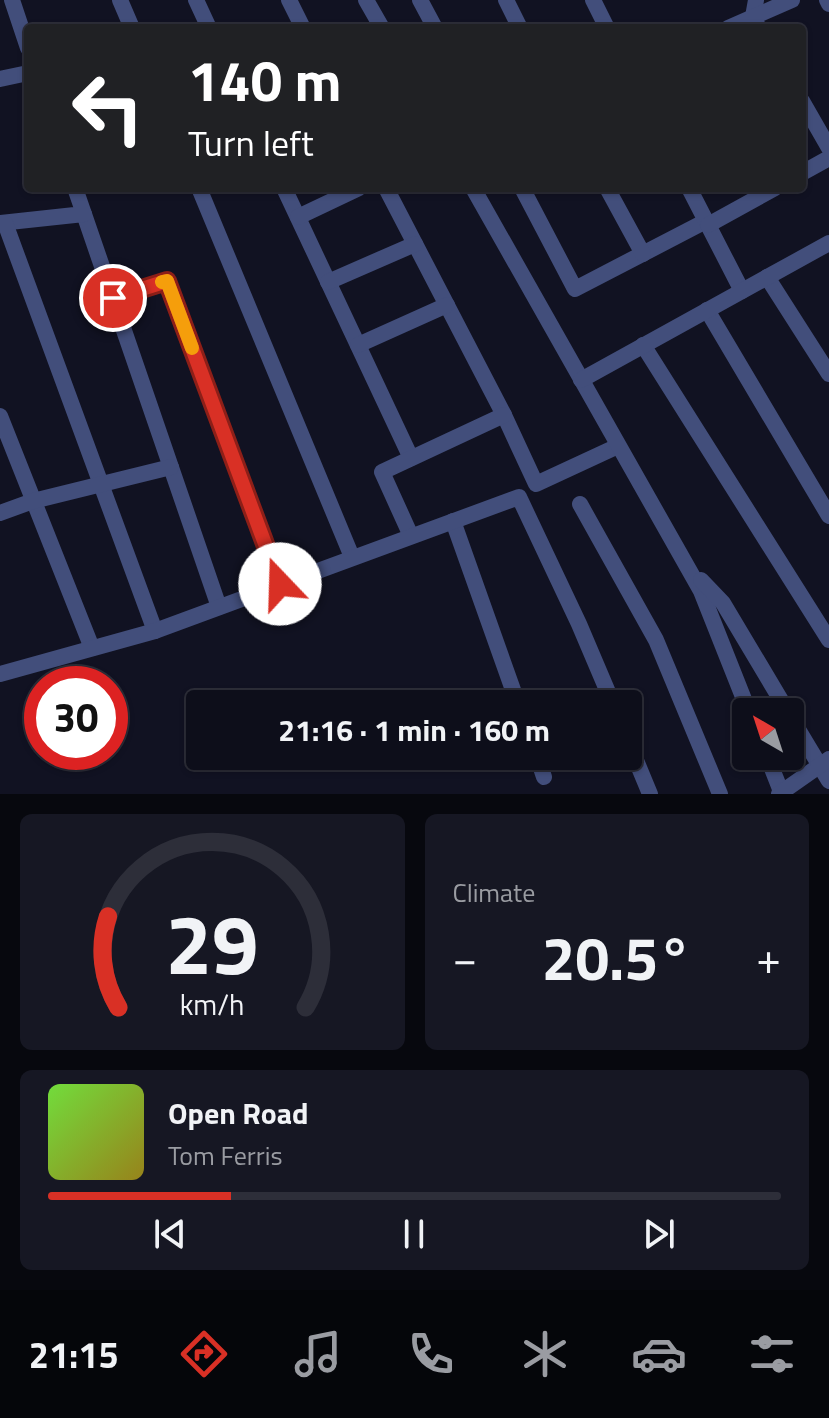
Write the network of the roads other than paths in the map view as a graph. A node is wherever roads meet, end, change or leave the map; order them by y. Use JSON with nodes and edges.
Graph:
{"nodes":[{"id":1,"x":12,"y":0,"type":"edge"},
{"id":2,"x":120,"y":0,"type":"edge"},
{"id":3,"x":196,"y":0,"type":"edge"},
{"id":4,"x":289,"y":0,"type":"edge"},
{"id":5,"x":366,"y":0,"type":"edge"},
{"id":6,"x":420,"y":0,"type":"edge"},
{"id":7,"x":506,"y":0,"type":"edge"},
{"id":8,"x":593,"y":0,"type":"edge"},
{"id":9,"x":792,"y":0,"type":"edge"},
{"id":10,"x":756,"y":15,"type":"edge"},
{"id":11,"x":130,"y":24,"type":"edge"},
{"id":12,"x":207,"y":24,"type":"edge"},
{"id":13,"x":301,"y":24,"type":"edge"},
{"id":14,"x":380,"y":24,"type":"edge"},
{"id":15,"x":433,"y":24,"type":"edge"},
{"id":16,"x":518,"y":24,"type":"edge"},
{"id":17,"x":605,"y":24,"type":"edge"},
{"id":18,"x":737,"y":24,"type":"edge"},
{"id":19,"x":24,"y":36,"type":"edge"},
{"id":20,"x":24,"y":74,"type":"edge"},
{"id":21,"x":0,"y":79,"type":"edge"},
{"id":22,"x":806,"y":108,"type":"edge"},
{"id":23,"x":829,"y":148,"type":"edge"},
{"id":24,"x":829,"y":158,"type":"edge"},
{"id":25,"x":806,"y":171,"type":"edge"},
{"id":26,"x":76,"y":192,"type":"edge"},
{"id":27,"x":201,"y":192,"type":"edge"},
{"id":28,"x":286,"y":192,"type":"edge"},
{"id":29,"x":351,"y":192,"type":"edge"},
{"id":30,"x":388,"y":192,"type":"edge"},
{"id":31,"x":475,"y":192,"type":"edge"},
{"id":32,"x":524,"y":192,"type":"edge"},
{"id":33,"x":609,"y":192,"type":"edge"},
{"id":34,"x":691,"y":192,"type":"edge"},
{"id":35,"x":767,"y":192,"type":"edge"},
{"id":36,"x":84,"y":214,"type":"junction"},
{"id":37,"x":298,"y":217,"type":"junction"},
{"id":38,"x":3,"y":223,"type":"edge"},
{"id":39,"x":707,"y":223,"type":"junction"},
{"id":40,"x":829,"y":243,"type":"edge"},
{"id":41,"x":415,"y":244,"type":"junction"},
{"id":42,"x":643,"y":254,"type":"junction"},
{"id":43,"x":767,"y":277,"type":"junction"},
{"id":44,"x":328,"y":282,"type":"junction"},
{"id":45,"x":742,"y":291,"type":"junction"},
{"id":46,"x":113,"y":298,"type":"junction"},
{"id":47,"x":447,"y":305,"type":"junction"},
{"id":48,"x":707,"y":310,"type":"junction"},
{"id":49,"x":358,"y":345,"type":"junction"},
{"id":50,"x":643,"y":345,"type":"junction"},
{"id":51,"x":829,"y":374,"type":"edge"},
{"id":52,"x":581,"y":380,"type":"junction"},
{"id":53,"x":504,"y":415,"type":"junction"},
{"id":54,"x":0,"y":416,"type":"edge"},
{"id":55,"x":618,"y":446,"type":"junction"},
{"id":56,"x":411,"y":458,"type":"junction"},
{"id":57,"x":171,"y":467,"type":"junction"},
{"id":58,"x":101,"y":484,"type":"junction"},
{"id":59,"x":33,"y":501,"type":"junction"},
{"id":60,"x":580,"y":504,"type":"dead end"},
{"id":61,"x":0,"y":513,"type":"edge"},
{"id":62,"x":829,"y":516,"type":"edge"},
{"id":63,"x":453,"y":521,"type":"junction"},
{"id":64,"x":411,"y":536,"type":"junction"},
{"id":65,"x":352,"y":557,"type":"junction"},
{"id":66,"x":683,"y":560,"type":"junction"},
{"id":67,"x":280,"y":584,"type":"junction"},
{"id":68,"x":219,"y":607,"type":"junction"},
{"id":69,"x":155,"y":631,"type":"junction"},
{"id":70,"x":829,"y":640,"type":"edge"},
{"id":71,"x":92,"y":648,"type":"junction"},
{"id":72,"x":0,"y":674,"type":"edge"},
{"id":73,"x":513,"y":690,"type":"edge"},
{"id":74,"x":607,"y":690,"type":"edge"},
{"id":75,"x":743,"y":698,"type":"edge"},
{"id":76,"x":779,"y":698,"type":"edge"},
{"id":77,"x":804,"y":735,"type":"edge"},
{"id":78,"x":824,"y":762,"type":"edge"},
{"id":79,"x":542,"y":770,"type":"edge"},
{"id":80,"x":640,"y":770,"type":"edge"},
{"id":81,"x":772,"y":770,"type":"edge"},
{"id":82,"x":544,"y":777,"type":"dead end"},
{"id":83,"x":829,"y":781,"type":"edge"},
{"id":84,"x":650,"y":794,"type":"edge"},
{"id":85,"x":720,"y":794,"type":"edge"},
{"id":86,"x":781,"y":794,"type":"edge"}],
"edges":[{"from":1,"to":19,"type":"street"},
{"from":2,"to":11,"type":"street"},
{"from":3,"to":12,"type":"street"},
{"from":4,"to":13,"type":"street"},
{"from":5,"to":14,"type":"street"},
{"from":6,"to":15,"type":"street"},
{"from":7,"to":16,"type":"street"},
{"from":8,"to":17,"type":"street"},
{"from":9,"to":10,"type":"street"},
{"from":10,"to":18,"type":"street"},
{"from":20,"to":21,"type":"street"},
{"from":22,"to":23,"type":"street"},
{"from":24,"to":25,"type":"street"},
{"from":26,"to":36,"type":"street"},
{"from":27,"to":65,"type":"street"},
{"from":28,"to":37,"type":"street"},
{"from":29,"to":37,"type":"street"},
{"from":30,"to":41,"type":"street"},
{"from":31,"to":52,"type":"street"},
{"from":32,"to":42,"type":"street"},
{"from":33,"to":42,"type":"street"},
{"from":34,"to":39,"type":"street"},
{"from":35,"to":39,"type":"street"},
{"from":36,"to":38,"type":"street"},
{"from":36,"to":46,"type":"street"},
{"from":37,"to":44,"type":"street"},
{"from":38,"to":58,"type":"street"},
{"from":39,"to":42,"type":"street"},
{"from":39,"to":45,"type":"street"},
{"from":40,"to":43,"type":"street"},
{"from":41,"to":44,"type":"street"},
{"from":41,"to":47,"type":"street"},
{"from":43,"to":45,"type":"street"},
{"from":43,"to":51,"type":"street"},
{"from":44,"to":49,"type":"street"},
{"from":45,"to":48,"type":"street"},
{"from":46,"to":57,"type":"street"},
{"from":46,"to":67,"type":"street"},
{"from":47,"to":49,"type":"street"},
{"from":47,"to":53,"type":"street"},
{"from":48,"to":50,"type":"street"},
{"from":48,"to":62,"type":"street"},
{"from":49,"to":56,"type":"street"},
{"from":50,"to":52,"type":"street"},
{"from":50,"to":70,"type":"street"},
{"from":52,"to":55,"type":"street"},
{"from":53,"to":55,"type":"street"},
{"from":53,"to":56,"type":"street"},
{"from":54,"to":59,"type":"street"},
{"from":55,"to":66,"type":"street"},
{"from":56,"to":64,"type":"street"},
{"from":57,"to":58,"type":"street"},
{"from":57,"to":68,"type":"street"},
{"from":58,"to":59,"type":"street"},
{"from":58,"to":69,"type":"street"},
{"from":59,"to":61,"type":"street"},
{"from":59,"to":71,"type":"street"},
{"from":60,"to":85,"type":"street"},
{"from":63,"to":64,"type":"street"},
{"from":63,"to":73,"type":"street"},
{"from":63,"to":74,"type":"street"},
{"from":64,"to":65,"type":"street"},
{"from":65,"to":67,"type":"street"},
{"from":66,"to":75,"type":"street"},
{"from":66,"to":76,"type":"street"},
{"from":67,"to":68,"type":"street"},
{"from":68,"to":69,"type":"street"},
{"from":69,"to":71,"type":"street"},
{"from":71,"to":72,"type":"street"},
{"from":77,"to":78,"type":"street"},
{"from":78,"to":83,"type":"street"},
{"from":78,"to":86,"type":"street"},
{"from":79,"to":82,"type":"street"},
{"from":80,"to":84,"type":"street"},
{"from":81,"to":86,"type":"street"}]}
